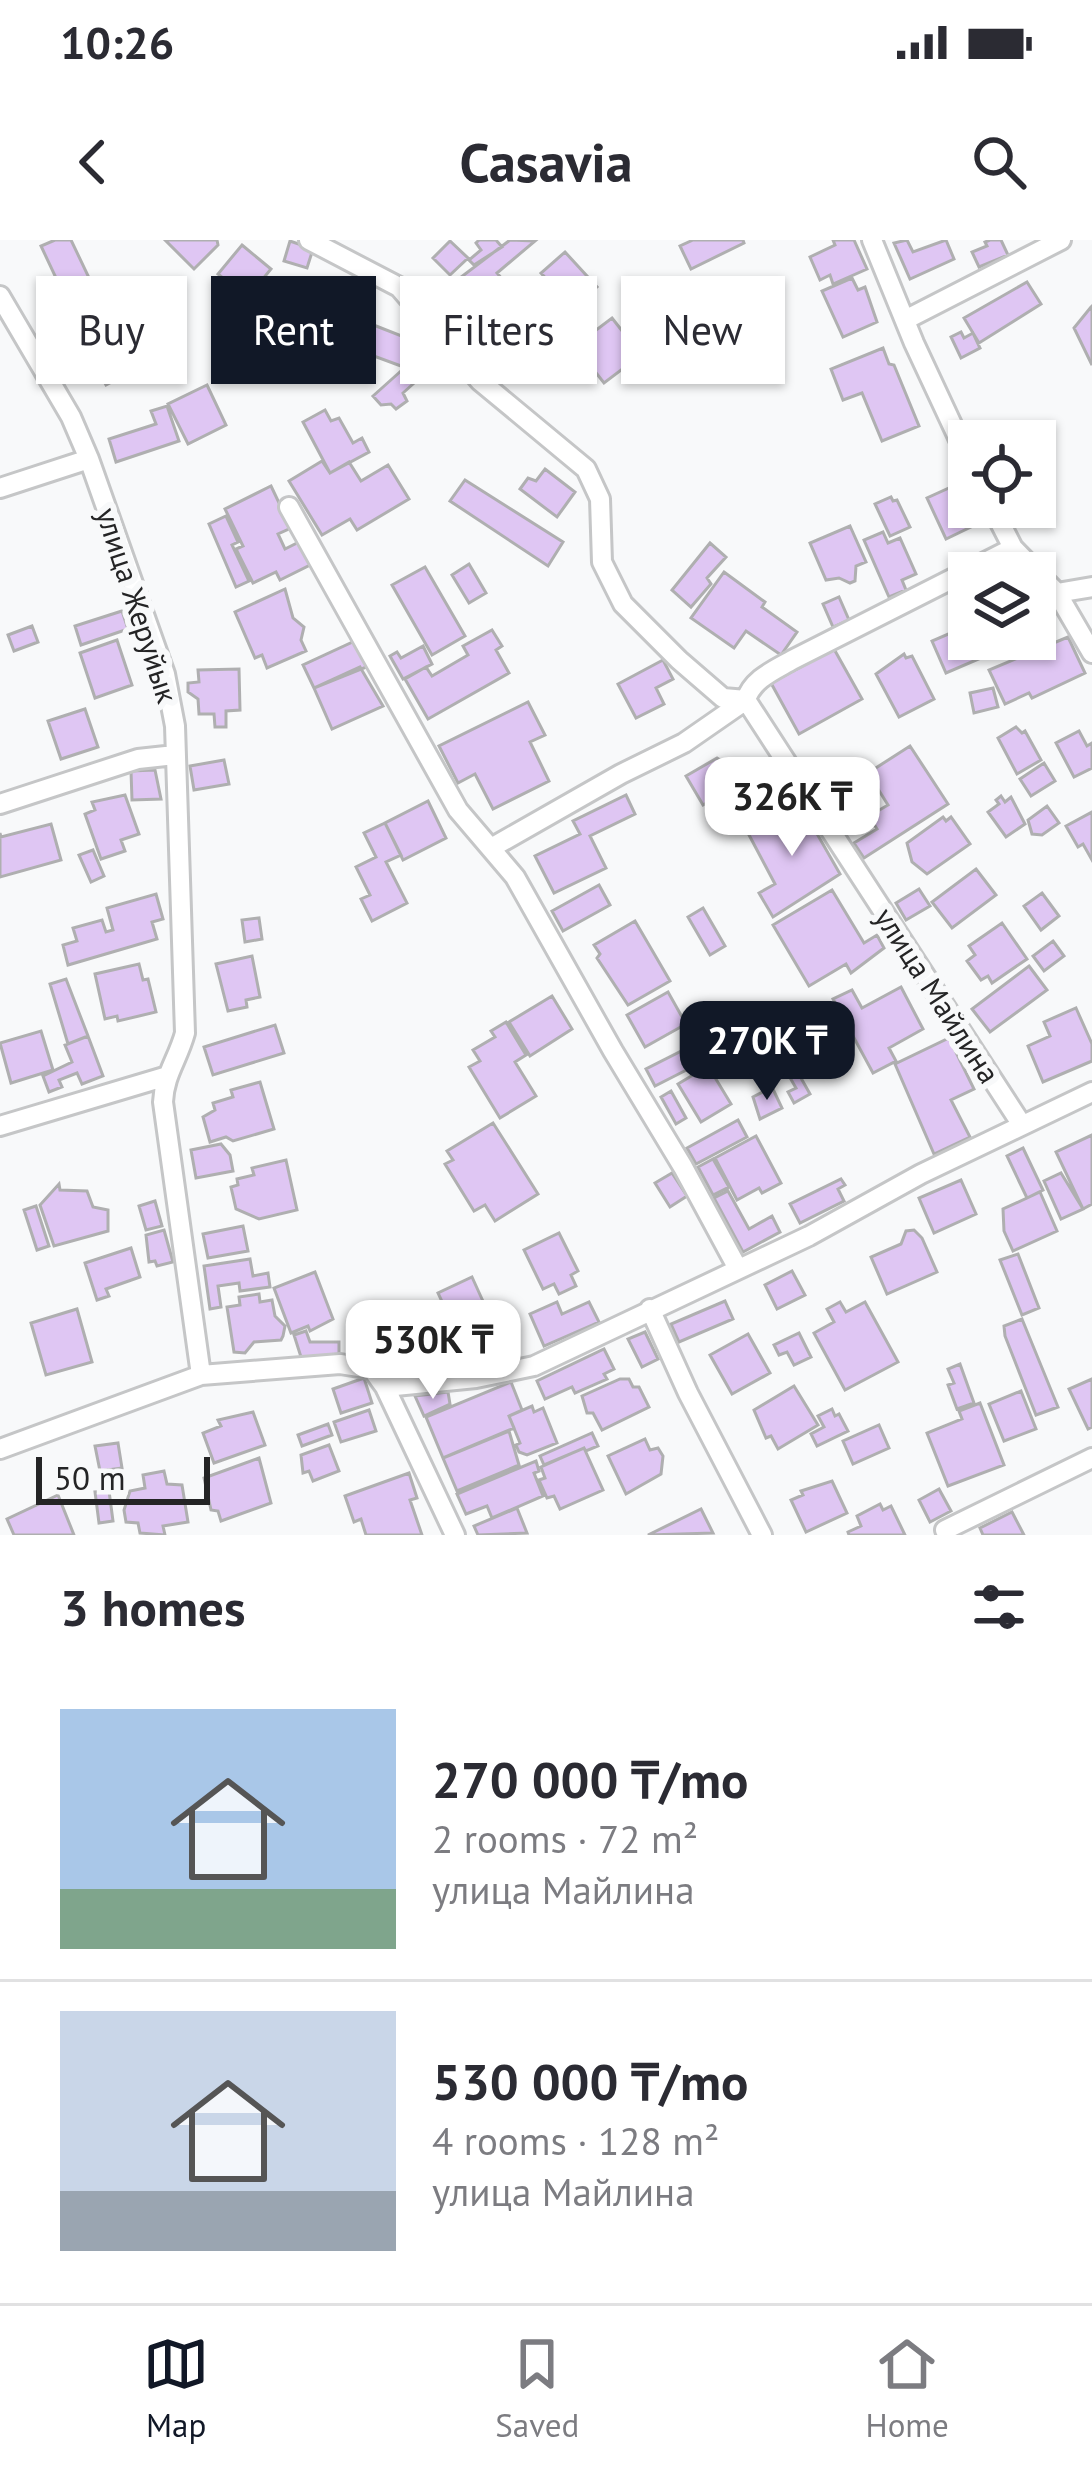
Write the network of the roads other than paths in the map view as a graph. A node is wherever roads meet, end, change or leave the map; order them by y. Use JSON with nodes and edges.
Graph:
{"nodes":[{"id":1,"x":309,"y":240,"type":"edge"},
{"id":2,"x":872,"y":240,"type":"edge"},
{"id":3,"x":1061,"y":240,"type":"edge"},
{"id":4,"x":0,"y":296,"type":"edge"},
{"id":5,"x":905,"y":320,"type":"junction"},
{"id":6,"x":950,"y":420,"type":"edge"},
{"id":7,"x":89,"y":459,"type":"junction"},
{"id":8,"x":0,"y":488,"type":"edge"},
{"id":9,"x":289,"y":507,"type":"dead end"},
{"id":10,"x":1003,"y":528,"type":"edge"},
{"id":11,"x":1013,"y":548,"type":"junction"},
{"id":12,"x":1092,"y":587,"type":"edge"},
{"id":13,"x":1057,"y":593,"type":"junction"},
{"id":14,"x":1092,"y":653,"type":"edge"},
{"id":15,"x":746,"y":700,"type":"junction"},
{"id":16,"x":175,"y":755,"type":"junction"},
{"id":17,"x":0,"y":804,"type":"edge"},
{"id":18,"x":490,"y":848,"type":"junction"},
{"id":19,"x":164,"y":1077,"type":"junction"},
{"id":20,"x":1092,"y":1092,"type":"edge"},
{"id":21,"x":1022,"y":1125,"type":"junction"},
{"id":22,"x":0,"y":1126,"type":"edge"},
{"id":23,"x":737,"y":1268,"type":"junction"},
{"id":24,"x":650,"y":1310,"type":"junction"},
{"id":25,"x":201,"y":1375,"type":"junction"},
{"id":26,"x":385,"y":1387,"type":"junction"},
{"id":27,"x":0,"y":1449,"type":"edge"},
{"id":28,"x":1092,"y":1458,"type":"edge"},
{"id":29,"x":945,"y":1530,"type":"dead end"},
{"id":30,"x":455,"y":1535,"type":"edge"},
{"id":31,"x":762,"y":1535,"type":"edge"}],
"edges":[{"from":1,"to":15,"type":"street","name":"улица Майлина"},
{"from":2,"to":5,"type":"street"},
{"from":3,"to":5,"type":"street"},
{"from":4,"to":7,"type":"street","name":"улица Жеруйык"},
{"from":5,"to":6,"type":"street"},
{"from":7,"to":8,"type":"street"},
{"from":7,"to":16,"type":"street","name":"улица Жеруйык"},
{"from":9,"to":18,"type":"street"},
{"from":10,"to":11,"type":"street"},
{"from":11,"to":13,"type":"street"},
{"from":11,"to":15,"type":"street"},
{"from":12,"to":13,"type":"street"},
{"from":13,"to":14,"type":"street"},
{"from":15,"to":18,"type":"street"},
{"from":15,"to":21,"type":"street","name":"улица Майлина"},
{"from":16,"to":17,"type":"street"},
{"from":16,"to":19,"type":"street","name":"улица Жеруйык"},
{"from":18,"to":23,"type":"street"},
{"from":19,"to":22,"type":"street"},
{"from":19,"to":25,"type":"street","name":"улица Жеруйык"},
{"from":20,"to":21,"type":"street"},
{"from":21,"to":23,"type":"street"},
{"from":23,"to":24,"type":"street"},
{"from":24,"to":26,"type":"street"},
{"from":24,"to":31,"type":"street"},
{"from":25,"to":26,"type":"street"},
{"from":25,"to":27,"type":"street"},
{"from":26,"to":30,"type":"street"},
{"from":28,"to":29,"type":"street"}]}
